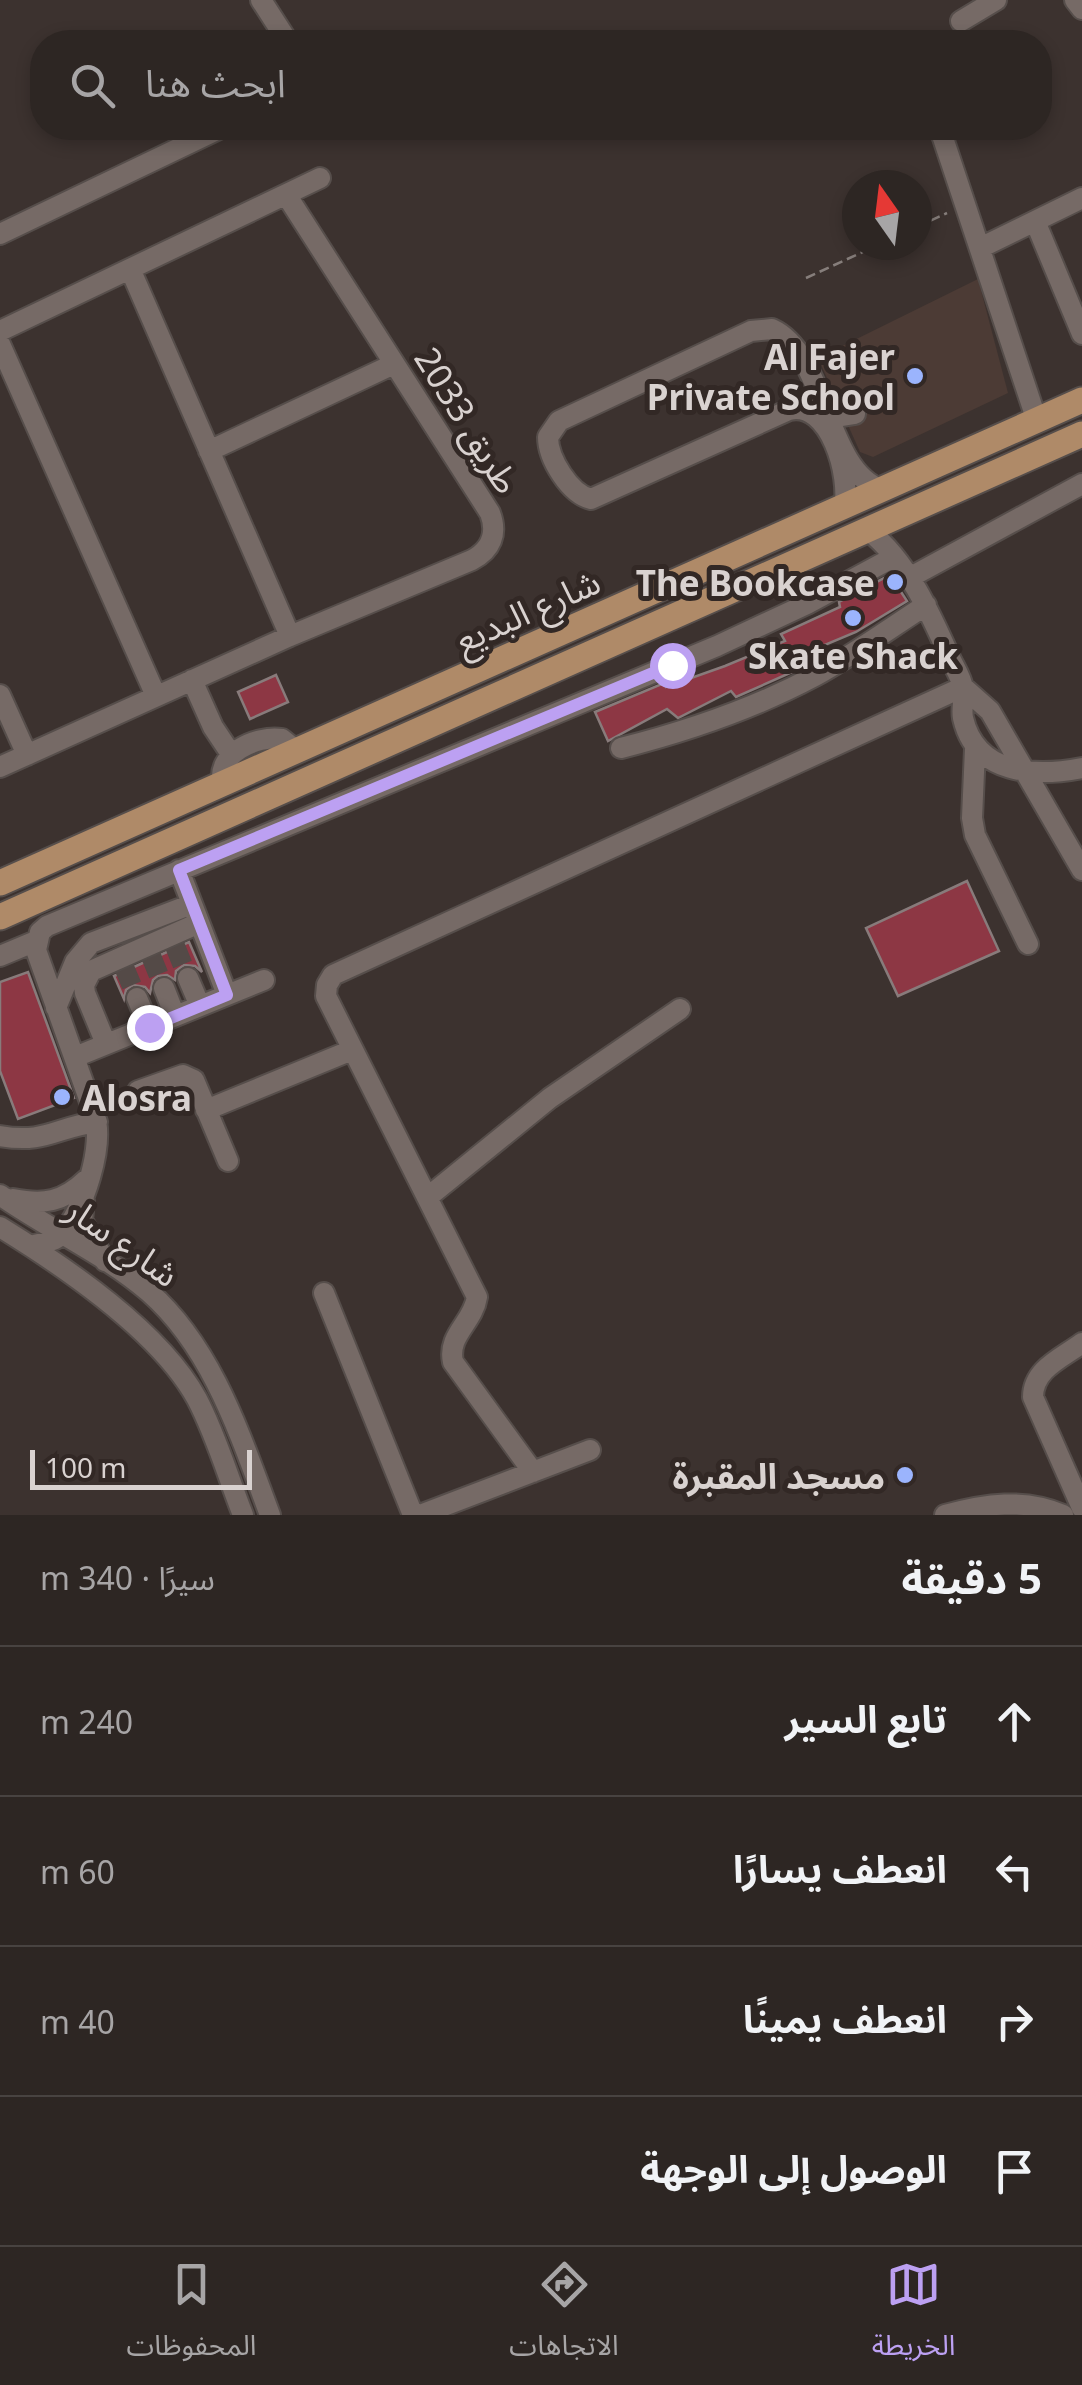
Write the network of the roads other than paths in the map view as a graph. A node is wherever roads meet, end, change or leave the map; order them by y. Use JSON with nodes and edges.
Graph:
{"nodes":[{"id":1,"x":261,"y":0,"type":"edge"},
{"id":2,"x":996,"y":0,"type":"edge"},
{"id":3,"x":1075,"y":0,"type":"edge"},
{"id":4,"x":1082,"y":8,"type":"edge"},
{"id":5,"x":961,"y":21,"type":"dead end"},
{"id":6,"x":280,"y":30,"type":"edge"},
{"id":7,"x":196,"y":140,"type":"edge"},
{"id":8,"x":943,"y":140,"type":"edge"},
{"id":9,"x":320,"y":178,"type":"dead end"},
{"id":10,"x":287,"y":196,"type":"junction"},
{"id":11,"x":1082,"y":198,"type":"edge"},
{"id":12,"x":1036,"y":221,"type":"junction"},
{"id":13,"x":0,"y":234,"type":"edge"},
{"id":14,"x":980,"y":248,"type":"junction"},
{"id":15,"x":131,"y":271,"type":"junction"},
{"id":16,"x":0,"y":330,"type":"edge"},
{"id":17,"x":1082,"y":334,"type":"edge"},
{"id":18,"x":0,"y":344,"type":"edge"},
{"id":19,"x":394,"y":364,"type":"junction"},
{"id":20,"x":810,"y":377,"type":"junction"},
{"id":21,"x":1082,"y":400,"type":"edge"},
{"id":22,"x":789,"y":410,"type":"junction"},
{"id":23,"x":855,"y":414,"type":"dead end"},
{"id":24,"x":830,"y":418,"type":"junction"},
{"id":25,"x":1033,"y":422,"type":"junction"},
{"id":26,"x":1082,"y":434,"type":"edge"},
{"id":27,"x":209,"y":451,"type":"junction"},
{"id":28,"x":1082,"y":484,"type":"edge"},
{"id":29,"x":883,"y":490,"type":"junction"},
{"id":30,"x":844,"y":508,"type":"junction"},
{"id":31,"x":869,"y":531,"type":"junction"},
{"id":32,"x":894,"y":557,"type":"junction"},
{"id":33,"x":908,"y":578,"type":"junction"},
{"id":34,"x":926,"y":606,"type":"junction"},
{"id":35,"x":290,"y":636,"type":"junction"},
{"id":36,"x":192,"y":680,"type":"junction"},
{"id":37,"x":963,"y":687,"type":"junction"},
{"id":38,"x":0,"y":695,"type":"edge"},
{"id":39,"x":156,"y":696,"type":"junction"},
{"id":40,"x":620,"y":748,"type":"dead end"},
{"id":41,"x":297,"y":751,"type":"junction"},
{"id":42,"x":232,"y":754,"type":"junction"},
{"id":43,"x":27,"y":755,"type":"junction"},
{"id":44,"x":983,"y":755,"type":"junction"},
{"id":45,"x":0,"y":767,"type":"edge"},
{"id":46,"x":1082,"y":768,"type":"edge"},
{"id":47,"x":1024,"y":772,"type":"junction"},
{"id":48,"x":223,"y":784,"type":"junction"},
{"id":49,"x":179,"y":870,"type":"junction"},
{"id":50,"x":1082,"y":870,"type":"edge"},
{"id":51,"x":0,"y":883,"type":"edge"},
{"id":52,"x":195,"y":913,"type":"junction"},
{"id":53,"x":0,"y":917,"type":"edge"},
{"id":54,"x":36,"y":941,"type":"junction"},
{"id":55,"x":1028,"y":944,"type":"dead end"},
{"id":56,"x":0,"y":956,"type":"edge"},
{"id":57,"x":188,"y":978,"type":"tunnel mouth"},
{"id":58,"x":264,"y":980,"type":"dead end"},
{"id":59,"x":164,"y":988,"type":"tunnel mouth"},
{"id":60,"x":227,"y":995,"type":"junction"},
{"id":61,"x":137,"y":998,"type":"tunnel mouth"},
{"id":62,"x":200,"y":1006,"type":"junction"},
{"id":63,"x":56,"y":1008,"type":"junction"},
{"id":64,"x":680,"y":1009,"type":"dead end"},
{"id":65,"x":175,"y":1016,"type":"junction"},
{"id":66,"x":149,"y":1027,"type":"junction"},
{"id":67,"x":106,"y":1044,"type":"junction"},
{"id":68,"x":352,"y":1050,"type":"junction"},
{"id":69,"x":75,"y":1057,"type":"junction"},
{"id":70,"x":138,"y":1091,"type":"dead end"},
{"id":71,"x":206,"y":1110,"type":"junction"},
{"id":72,"x":97,"y":1122,"type":"junction"},
{"id":73,"x":0,"y":1136,"type":"edge"},
{"id":74,"x":228,"y":1162,"type":"dead end"},
{"id":75,"x":90,"y":1175,"type":"junction"},
{"id":76,"x":2,"y":1196,"type":"edge"},
{"id":77,"x":428,"y":1197,"type":"junction"},
{"id":78,"x":0,"y":1226,"type":"edge"},
{"id":79,"x":60,"y":1236,"type":"junction"},
{"id":80,"x":31,"y":1246,"type":"junction"},
{"id":81,"x":106,"y":1263,"type":"junction"},
{"id":82,"x":324,"y":1293,"type":"dead end"},
{"id":83,"x":1082,"y":1343,"type":"edge"},
{"id":84,"x":590,"y":1450,"type":"dead end"},
{"id":85,"x":533,"y":1472,"type":"junction"},
{"id":86,"x":1082,"y":1508,"type":"edge"},
{"id":87,"x":243,"y":1515,"type":"edge"},
{"id":88,"x":270,"y":1515,"type":"edge"},
{"id":89,"x":416,"y":1515,"type":"edge"},
{"id":90,"x":945,"y":1515,"type":"edge"},
{"id":91,"x":1063,"y":1515,"type":"edge"}],
"edges":[{"from":1,"to":6,"type":"street"},
{"from":2,"to":5,"type":"street"},
{"from":3,"to":4,"type":"street"},
{"from":7,"to":13,"type":"street"},
{"from":8,"to":14,"type":"street"},
{"from":9,"to":10,"type":"street"},
{"from":10,"to":15,"type":"street"},
{"from":10,"to":19,"type":"street","name":"طريق 2033"},
{"from":11,"to":12,"type":"street"},
{"from":12,"to":14,"type":"street"},
{"from":12,"to":17,"type":"street"},
{"from":14,"to":25,"type":"street"},
{"from":15,"to":16,"type":"street"},
{"from":15,"to":27,"type":"street"},
{"from":18,"to":39,"type":"street"},
{"from":19,"to":27,"type":"street"},
{"from":19,"to":35,"type":"street","name":"طريق 2033"},
{"from":20,"to":22,"type":"street"},
{"from":20,"to":22,"type":"street"},
{"from":20,"to":24,"type":"street"},
{"from":21,"to":25,"type":"main road","name":"شارع البديع"},
{"from":22,"to":30,"type":"street"},
{"from":23,"to":24,"type":"street"},
{"from":24,"to":29,"type":"street"},
{"from":25,"to":29,"type":"main road","name":"شارع البديع"},
{"from":26,"to":31,"type":"main road","name":"شارع البديع"},
{"from":27,"to":35,"type":"street"},
{"from":28,"to":33,"type":"street"},
{"from":29,"to":30,"type":"main road","name":"شارع البديع"},
{"from":30,"to":41,"type":"main road","name":"شارع البديع"},
{"from":31,"to":32,"type":"street"},
{"from":31,"to":53,"type":"main road","name":"شارع البديع"},
{"from":32,"to":33,"type":"street"},
{"from":32,"to":49,"type":"street"},
{"from":33,"to":34,"type":"street"},
{"from":34,"to":37,"type":"street"},
{"from":34,"to":40,"type":"street"},
{"from":35,"to":36,"type":"street","name":"طريق 2033"},
{"from":36,"to":39,"type":"street","name":"طريق 2033"},
{"from":36,"to":42,"type":"street"},
{"from":37,"to":44,"type":"street"},
{"from":37,"to":47,"type":"street"},
{"from":37,"to":68,"type":"street"},
{"from":38,"to":43,"type":"street"},
{"from":39,"to":43,"type":"street","name":"طريق 2033"},
{"from":41,"to":42,"type":"street"},
{"from":41,"to":48,"type":"main road","name":"شارع البديع"},
{"from":42,"to":48,"type":"street"},
{"from":43,"to":45,"type":"street","name":"طريق 2033"},
{"from":44,"to":47,"type":"street"},
{"from":44,"to":55,"type":"street"},
{"from":46,"to":47,"type":"street"},
{"from":47,"to":50,"type":"street"},
{"from":48,"to":51,"type":"main road","name":"شارع البديع"},
{"from":49,"to":52,"type":"street"},
{"from":49,"to":54,"type":"street"},
{"from":52,"to":60,"type":"street"},
{"from":52,"to":63,"type":"street"},
{"from":52,"to":67,"type":"street"},
{"from":54,"to":56,"type":"street"},
{"from":54,"to":63,"type":"street"},
{"from":57,"to":62,"type":"street"},
{"from":58,"to":60,"type":"street"},
{"from":59,"to":65,"type":"street"},
{"from":60,"to":62,"type":"street"},
{"from":61,"to":66,"type":"street"},
{"from":62,"to":65,"type":"street"},
{"from":63,"to":69,"type":"street"},
{"from":64,"to":77,"type":"street"},
{"from":65,"to":66,"type":"street"},
{"from":66,"to":67,"type":"street"},
{"from":67,"to":69,"type":"street"},
{"from":68,"to":71,"type":"street"},
{"from":68,"to":77,"type":"street"},
{"from":69,"to":72,"type":"street"},
{"from":70,"to":71,"type":"street"},
{"from":71,"to":74,"type":"street"},
{"from":72,"to":73,"type":"street"},
{"from":72,"to":75,"type":"street"},
{"from":75,"to":76,"type":"street"},
{"from":75,"to":79,"type":"street"},
{"from":75,"to":81,"type":"street"},
{"from":76,"to":79,"type":"street","name":"شارع سار"},
{"from":77,"to":85,"type":"street"},
{"from":78,"to":80,"type":"street","name":"شارع سار"},
{"from":79,"to":80,"type":"street"},
{"from":79,"to":81,"type":"street","name":"شارع سار"},
{"from":80,"to":87,"type":"street","name":"شارع سار"},
{"from":81,"to":88,"type":"street","name":"شارع سار"},
{"from":82,"to":89,"type":"street"},
{"from":83,"to":86,"type":"street"},
{"from":84,"to":85,"type":"street"},
{"from":85,"to":89,"type":"street"},
{"from":90,"to":91,"type":"street"}]}
